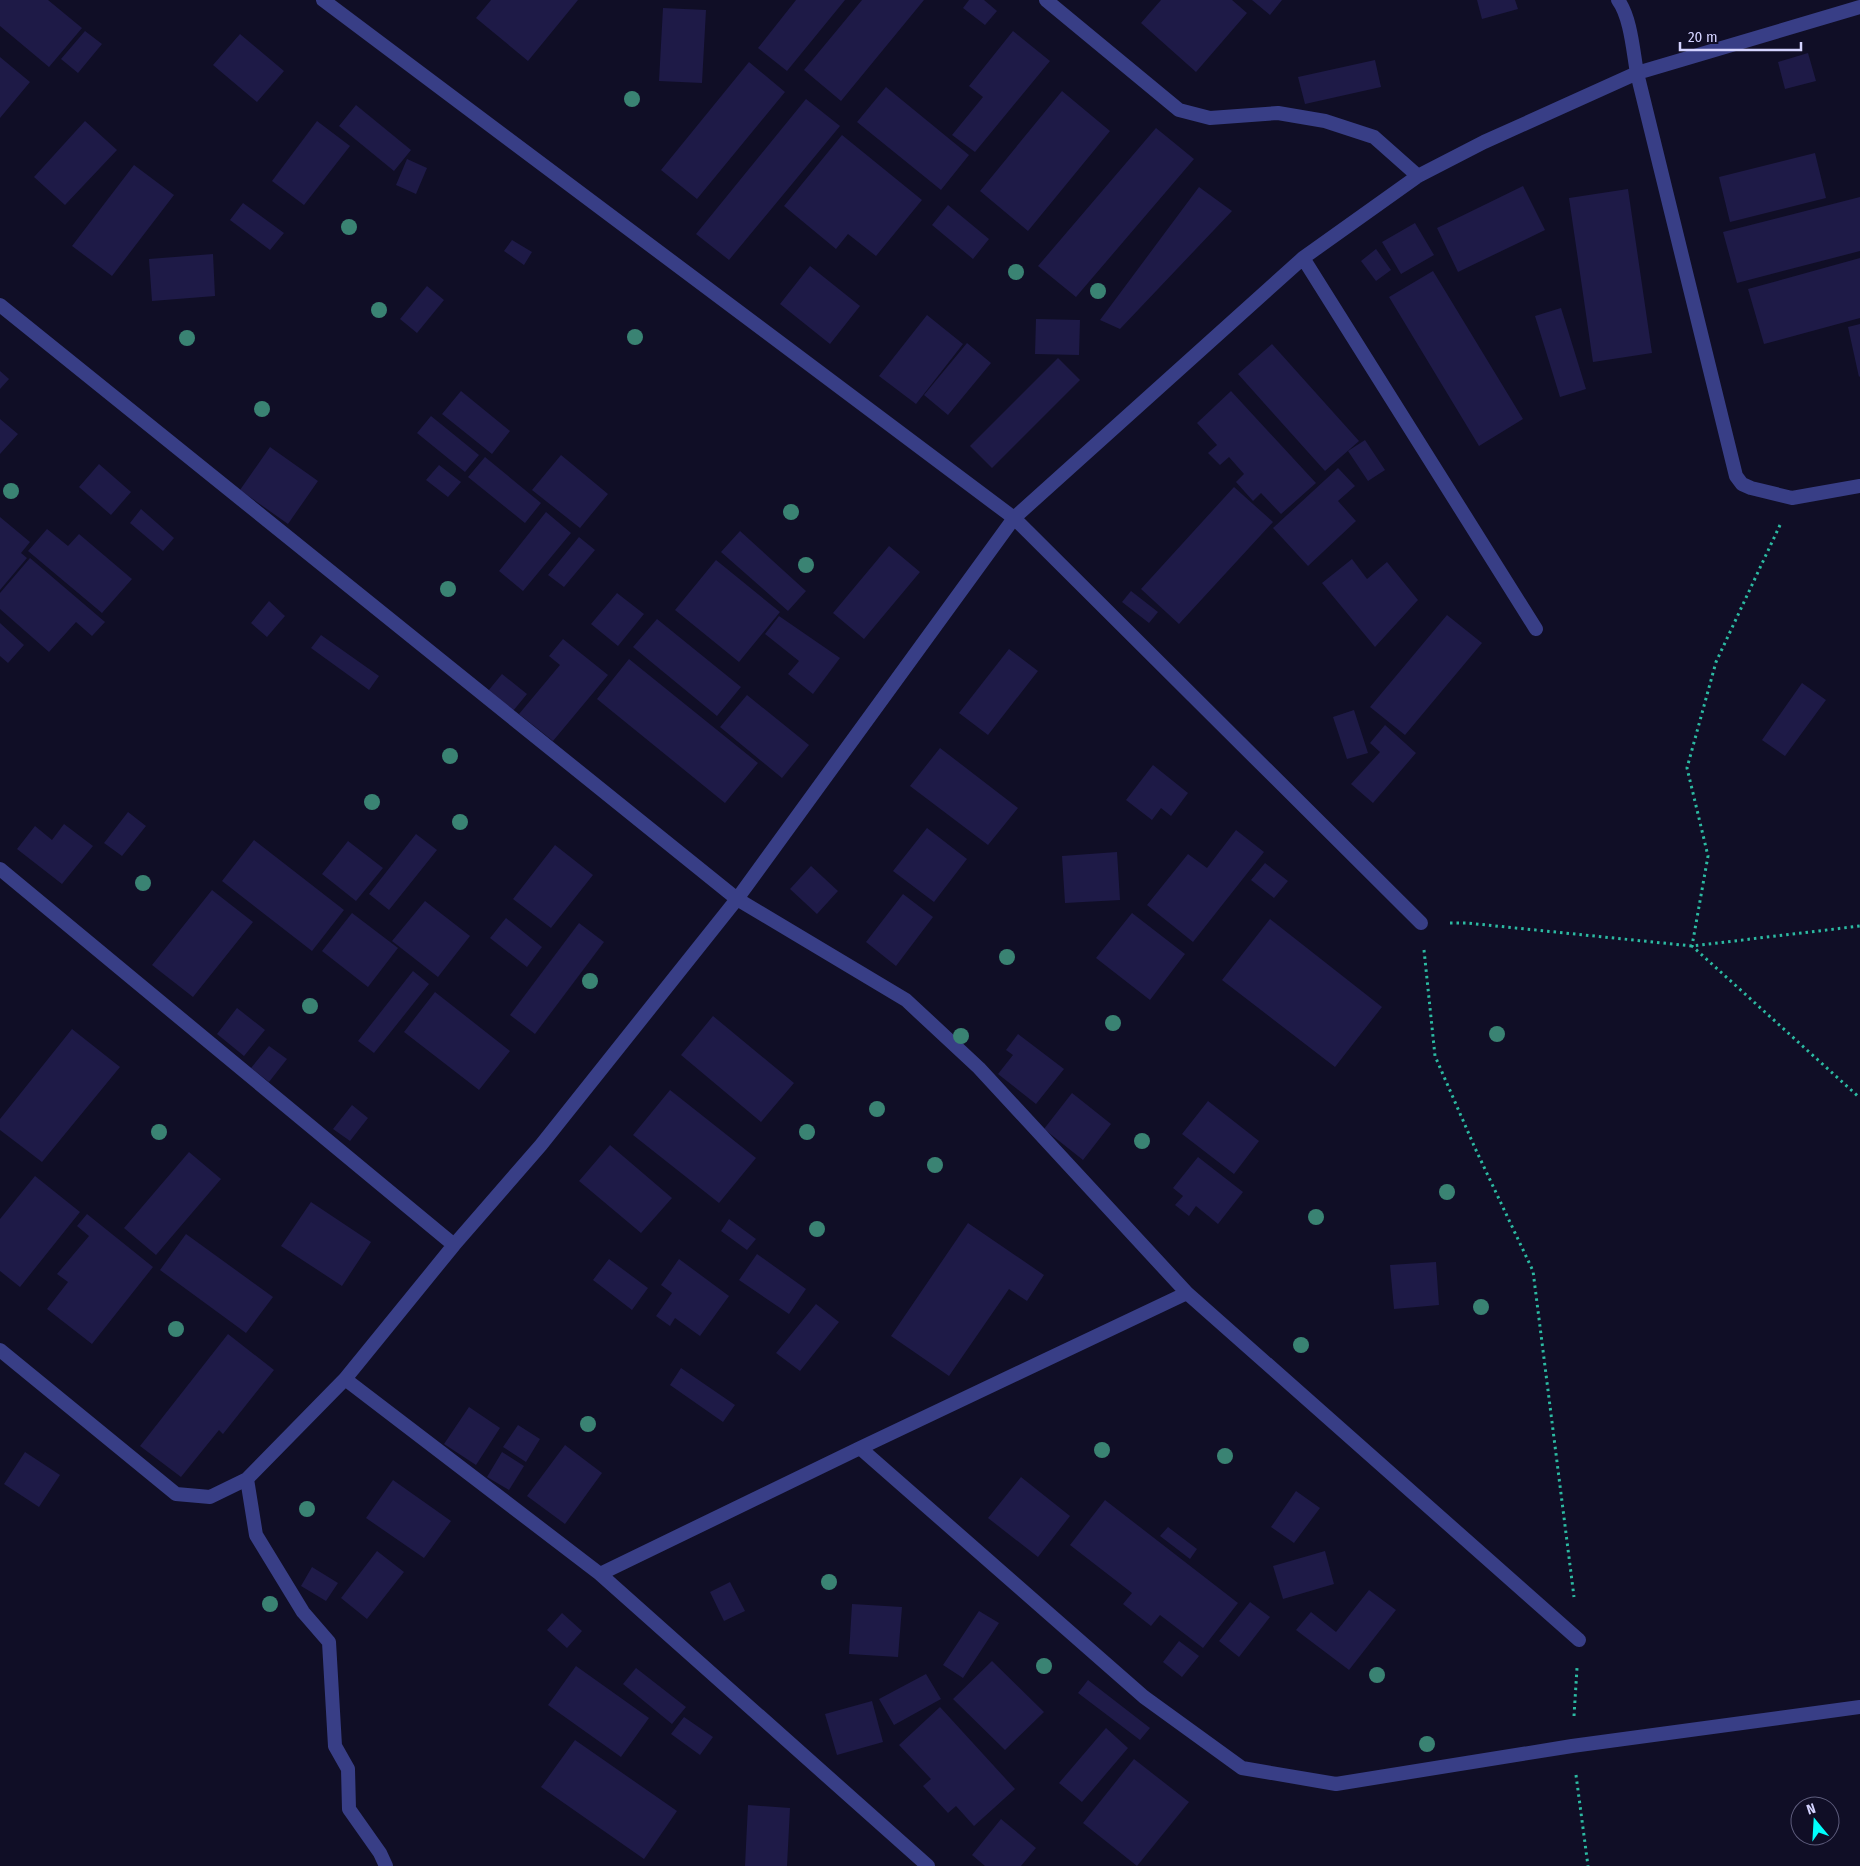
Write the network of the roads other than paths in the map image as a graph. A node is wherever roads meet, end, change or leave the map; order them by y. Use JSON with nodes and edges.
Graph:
{"nodes":[{"id":1,"x":323,"y":0,"type":"edge"},
{"id":2,"x":1046,"y":0,"type":"edge"},
{"id":3,"x":1618,"y":0,"type":"edge"},
{"id":4,"x":1860,"y":8,"type":"edge"},
{"id":5,"x":1637,"y":73,"type":"junction"},
{"id":6,"x":1418,"y":176,"type":"junction"},
{"id":7,"x":1303,"y":258,"type":"junction"},
{"id":8,"x":0,"y":305,"type":"edge"},
{"id":9,"x":1860,"y":486,"type":"edge"},
{"id":10,"x":1014,"y":518,"type":"junction"},
{"id":11,"x":1536,"y":629,"type":"dead end"},
{"id":12,"x":0,"y":868,"type":"edge"},
{"id":13,"x":737,"y":899,"type":"junction"},
{"id":14,"x":1421,"y":923,"type":"road end"},
{"id":15,"x":454,"y":1245,"type":"junction"},
{"id":16,"x":1187,"y":1293,"type":"junction"},
{"id":17,"x":0,"y":1350,"type":"edge"},
{"id":18,"x":345,"y":1379,"type":"junction"},
{"id":19,"x":860,"y":1448,"type":"junction"},
{"id":20,"x":247,"y":1479,"type":"junction"},
{"id":21,"x":600,"y":1574,"type":"junction"},
{"id":22,"x":1579,"y":1640,"type":"dead end"},
{"id":23,"x":1860,"y":1708,"type":"edge"},
{"id":24,"x":386,"y":1866,"type":"edge"},
{"id":25,"x":928,"y":1866,"type":"edge"}],
"edges":[{"from":1,"to":10,"type":"street"},
{"from":2,"to":6,"type":"street"},
{"from":3,"to":5,"type":"street"},
{"from":4,"to":5,"type":"street"},
{"from":5,"to":6,"type":"street"},
{"from":5,"to":9,"type":"street"},
{"from":6,"to":7,"type":"street"},
{"from":7,"to":10,"type":"street"},
{"from":7,"to":11,"type":"street"},
{"from":8,"to":13,"type":"street"},
{"from":10,"to":13,"type":"street"},
{"from":10,"to":14,"type":"street"},
{"from":12,"to":15,"type":"street"},
{"from":13,"to":15,"type":"street"},
{"from":13,"to":16,"type":"street"},
{"from":15,"to":18,"type":"street"},
{"from":16,"to":19,"type":"street"},
{"from":16,"to":22,"type":"street"},
{"from":17,"to":20,"type":"street"},
{"from":18,"to":20,"type":"street"},
{"from":18,"to":21,"type":"street"},
{"from":19,"to":21,"type":"street"},
{"from":19,"to":23,"type":"street"},
{"from":20,"to":24,"type":"street"},
{"from":21,"to":25,"type":"street"}]}
